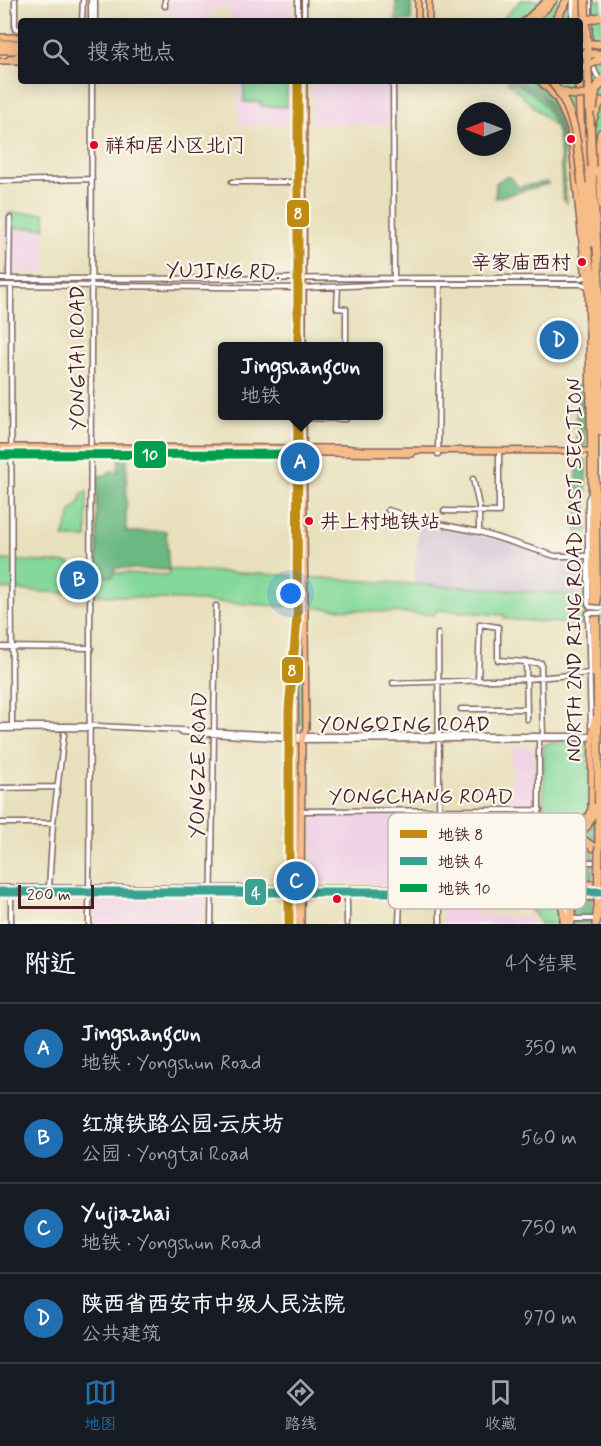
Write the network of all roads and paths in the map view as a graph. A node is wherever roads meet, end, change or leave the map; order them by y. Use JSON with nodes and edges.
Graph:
{"nodes":[{"id":1,"x":15,"y":0,"type":"edge"},
{"id":2,"x":83,"y":0,"type":"edge"},
{"id":3,"x":93,"y":0,"type":"edge"},
{"id":4,"x":165,"y":0,"type":"edge"},
{"id":5,"x":298,"y":0,"type":"edge"},
{"id":6,"x":304,"y":0,"type":"edge"},
{"id":7,"x":418,"y":0,"type":"edge"},
{"id":8,"x":429,"y":0,"type":"edge"},
{"id":9,"x":547,"y":0,"type":"edge"},
{"id":10,"x":553,"y":0,"type":"edge"},
{"id":11,"x":567,"y":0,"type":"edge"},
{"id":12,"x":573,"y":0,"type":"edge"},
{"id":13,"x":578,"y":0,"type":"edge"},
{"id":14,"x":585,"y":0,"type":"edge"},
{"id":15,"x":591,"y":0,"type":"edge"},
{"id":16,"x":165,"y":6,"type":"dead end"},
{"id":17,"x":601,"y":17,"type":"edge"},
{"id":18,"x":82,"y":18,"type":"edge"},
{"id":19,"x":93,"y":18,"type":"edge"},
{"id":20,"x":298,"y":18,"type":"edge"},
{"id":21,"x":304,"y":18,"type":"edge"},
{"id":22,"x":418,"y":18,"type":"edge"},
{"id":23,"x":429,"y":18,"type":"edge"},
{"id":24,"x":527,"y":18,"type":"edge"},
{"id":25,"x":534,"y":18,"type":"edge"},
{"id":26,"x":557,"y":18,"type":"edge"},
{"id":27,"x":572,"y":18,"type":"edge"},
{"id":28,"x":579,"y":18,"type":"edge"},
{"id":29,"x":583,"y":21,"type":"edge"},
{"id":30,"x":18,"y":29,"type":"edge"},
{"id":31,"x":3,"y":37,"type":"edge"},
{"id":32,"x":18,"y":42,"type":"edge"},
{"id":33,"x":18,"y":43,"type":"edge"},
{"id":34,"x":0,"y":44,"type":"edge"},
{"id":35,"x":583,"y":44,"type":"edge"},
{"id":36,"x":601,"y":44,"type":"edge"},
{"id":37,"x":0,"y":51,"type":"edge"},
{"id":38,"x":18,"y":52,"type":"edge"},
{"id":39,"x":18,"y":54,"type":"edge"},
{"id":40,"x":583,"y":54,"type":"edge"},
{"id":41,"x":601,"y":54,"type":"edge"},
{"id":42,"x":601,"y":59,"type":"edge"},
{"id":43,"x":591,"y":60,"type":"junction"},
{"id":44,"x":3,"y":61,"type":"edge"},
{"id":45,"x":583,"y":61,"type":"edge"},
{"id":46,"x":583,"y":68,"type":"edge"},
{"id":47,"x":601,"y":80,"type":"edge"},
{"id":48,"x":92,"y":84,"type":"edge"},
{"id":49,"x":298,"y":84,"type":"edge"},
{"id":50,"x":304,"y":84,"type":"edge"},
{"id":51,"x":393,"y":84,"type":"edge"},
{"id":52,"x":543,"y":84,"type":"edge"},
{"id":53,"x":552,"y":84,"type":"edge"},
{"id":54,"x":553,"y":84,"type":"edge"},
{"id":55,"x":557,"y":84,"type":"edge"},
{"id":56,"x":579,"y":84,"type":"edge"},
{"id":57,"x":601,"y":86,"type":"edge"},
{"id":58,"x":552,"y":92,"type":"junction"},
{"id":59,"x":601,"y":101,"type":"edge"},
{"id":60,"x":590,"y":129,"type":"junction"},
{"id":61,"x":601,"y":133,"type":"edge"},
{"id":62,"x":601,"y":147,"type":"edge"},
{"id":63,"x":92,"y":180,"type":"junction"},
{"id":64,"x":0,"y":181,"type":"edge"},
{"id":65,"x":232,"y":182,"type":"dead end"},
{"id":66,"x":299,"y":182,"type":"junction"},
{"id":67,"x":584,"y":183,"type":"junction"},
{"id":68,"x":601,"y":207,"type":"edge"},
{"id":69,"x":595,"y":213,"type":"junction"},
{"id":70,"x":10,"y":218,"type":"dead end"},
{"id":71,"x":587,"y":244,"type":"junction"},
{"id":72,"x":588,"y":276,"type":"junction"},
{"id":73,"x":0,"y":279,"type":"edge"},
{"id":74,"x":9,"y":279,"type":"junction"},
{"id":75,"x":300,"y":279,"type":"junction"},
{"id":76,"x":394,"y":281,"type":"junction"},
{"id":77,"x":92,"y":282,"type":"junction"},
{"id":78,"x":596,"y":283,"type":"edge"},
{"id":79,"x":440,"y":284,"type":"junction"},
{"id":80,"x":0,"y":285,"type":"edge"},
{"id":81,"x":11,"y":285,"type":"junction"},
{"id":82,"x":300,"y":287,"type":"junction"},
{"id":83,"x":338,"y":287,"type":"junction"},
{"id":84,"x":297,"y":342,"type":"edge"},
{"id":85,"x":303,"y":342,"type":"edge"},
{"id":86,"x":346,"y":342,"type":"edge"},
{"id":87,"x":301,"y":420,"type":"edge"},
{"id":88,"x":302,"y":420,"type":"edge"},
{"id":89,"x":303,"y":420,"type":"edge"},
{"id":90,"x":601,"y":432,"type":"edge"},
{"id":91,"x":327,"y":448,"type":"junction"},
{"id":92,"x":0,"y":449,"type":"edge"},
{"id":93,"x":12,"y":449,"type":"junction"},
{"id":94,"x":92,"y":449,"type":"junction"},
{"id":95,"x":272,"y":451,"type":"junction"},
{"id":96,"x":301,"y":451,"type":"junction"},
{"id":97,"x":438,"y":452,"type":"junction"},
{"id":98,"x":591,"y":453,"type":"junction"},
{"id":99,"x":322,"y":454,"type":"junction"},
{"id":100,"x":499,"y":454,"type":"junction"},
{"id":101,"x":473,"y":479,"type":"dead end"},
{"id":102,"x":595,"y":480,"type":"junction"},
{"id":103,"x":297,"y":483,"type":"junction"},
{"id":104,"x":304,"y":489,"type":"junction"},
{"id":105,"x":592,"y":490,"type":"junction"},
{"id":106,"x":388,"y":510,"type":"dead end"},
{"id":107,"x":444,"y":512,"type":"dead end"},
{"id":108,"x":479,"y":512,"type":"junction"},
{"id":109,"x":479,"y":532,"type":"junction"},
{"id":110,"x":588,"y":556,"type":"junction"},
{"id":111,"x":216,"y":606,"type":"dead end"},
{"id":112,"x":601,"y":608,"type":"edge"},
{"id":113,"x":591,"y":610,"type":"junction"},
{"id":114,"x":601,"y":613,"type":"edge"},
{"id":115,"x":438,"y":634,"type":"dead end"},
{"id":116,"x":0,"y":647,"type":"edge"},
{"id":117,"x":12,"y":647,"type":"junction"},
{"id":118,"x":92,"y":648,"type":"junction"},
{"id":119,"x":526,"y":662,"type":"junction"},
{"id":120,"x":590,"y":673,"type":"junction"},
{"id":121,"x":542,"y":676,"type":"junction"},
{"id":122,"x":527,"y":679,"type":"junction"},
{"id":123,"x":439,"y":681,"type":"junction"},
{"id":124,"x":478,"y":681,"type":"junction"},
{"id":125,"x":393,"y":683,"type":"dead end"},
{"id":126,"x":598,"y":707,"type":"junction"},
{"id":127,"x":461,"y":709,"type":"dead end"},
{"id":128,"x":527,"y":709,"type":"junction"},
{"id":129,"x":527,"y":719,"type":"dead end"},
{"id":130,"x":594,"y":724,"type":"junction"},
{"id":131,"x":92,"y":727,"type":"junction"},
{"id":132,"x":0,"y":728,"type":"edge"},
{"id":133,"x":12,"y":728,"type":"junction"},
{"id":134,"x":213,"y":732,"type":"junction"},
{"id":135,"x":64,"y":734,"type":"dead end"},
{"id":136,"x":299,"y":737,"type":"junction"},
{"id":137,"x":439,"y":737,"type":"junction"},
{"id":138,"x":542,"y":737,"type":"junction"},
{"id":139,"x":594,"y":737,"type":"junction"},
{"id":140,"x":0,"y":788,"type":"edge"},
{"id":141,"x":58,"y":788,"type":"junction"},
{"id":142,"x":598,"y":799,"type":"junction"},
{"id":143,"x":540,"y":810,"type":"joint"},
{"id":144,"x":302,"y":811,"type":"junction"},
{"id":145,"x":438,"y":811,"type":"junction"},
{"id":146,"x":586,"y":819,"type":"edge"},
{"id":147,"x":0,"y":822,"type":"edge"},
{"id":148,"x":54,"y":823,"type":"junction"},
{"id":149,"x":586,"y":825,"type":"edge"},
{"id":150,"x":586,"y":842,"type":"edge"},
{"id":151,"x":596,"y":847,"type":"junction"},
{"id":152,"x":600,"y":863,"type":"edge"},
{"id":153,"x":586,"y":883,"type":"edge"},
{"id":154,"x":601,"y":884,"type":"edge"},
{"id":155,"x":0,"y":888,"type":"edge"},
{"id":156,"x":49,"y":888,"type":"junction"},
{"id":157,"x":586,"y":889,"type":"edge"},
{"id":158,"x":601,"y":889,"type":"edge"},
{"id":159,"x":11,"y":890,"type":"junction"},
{"id":160,"x":89,"y":890,"type":"junction"},
{"id":161,"x":211,"y":890,"type":"junction"},
{"id":162,"x":388,"y":891,"type":"edge"},
{"id":163,"x":299,"y":892,"type":"junction"},
{"id":164,"x":388,"y":892,"type":"edge"},
{"id":165,"x":0,"y":893,"type":"edge"},
{"id":166,"x":347,"y":893,"type":"junction"},
{"id":167,"x":586,"y":895,"type":"edge"},
{"id":168,"x":601,"y":896,"type":"edge"},
{"id":169,"x":586,"y":897,"type":"edge"},
{"id":170,"x":400,"y":909,"type":"edge"},
{"id":171,"x":440,"y":909,"type":"edge"},
{"id":172,"x":566,"y":920,"type":"edge"},
{"id":173,"x":595,"y":922,"type":"edge"},
{"id":174,"x":11,"y":924,"type":"edge"},
{"id":175,"x":89,"y":924,"type":"edge"},
{"id":176,"x":211,"y":924,"type":"edge"},
{"id":177,"x":297,"y":924,"type":"edge"},
{"id":178,"x":347,"y":924,"type":"edge"},
{"id":179,"x":399,"y":924,"type":"edge"},
{"id":180,"x":440,"y":924,"type":"edge"}],
"edges":[{"from":1,"to":30,"type":"street"},
{"from":2,"to":18,"type":"street"},
{"from":3,"to":19,"type":"street"},
{"from":4,"to":16,"type":"street"},
{"from":5,"to":20,"type":"street"},
{"from":6,"to":21,"type":"street"},
{"from":7,"to":22,"type":"main road"},
{"from":8,"to":23,"type":"main road"},
{"from":9,"to":24,"type":"main road"},
{"from":10,"to":25,"type":"highway"},
{"from":11,"to":26,"type":"highway"},
{"from":12,"to":27,"type":"street"},
{"from":13,"to":28,"type":"highway"},
{"from":14,"to":60,"type":"highway","bridge":true},
{"from":15,"to":43,"type":"street"},
{"from":17,"to":29,"type":"highway","bridge":true},
{"from":31,"to":32,"type":"main road"},
{"from":33,"to":34,"type":"highway"},
{"from":35,"to":36,"type":"highway","bridge":true},
{"from":37,"to":38,"type":"highway"},
{"from":39,"to":44,"type":"main road"},
{"from":40,"to":41,"type":"highway","bridge":true},
{"from":42,"to":46,"type":"highway","bridge":true},
{"from":43,"to":45,"type":"street"},
{"from":43,"to":47,"type":"street"},
{"from":47,"to":60,"type":"highway","bridge":true},
{"from":48,"to":63,"type":"street","name":"YONGTAI ROAD"},
{"from":49,"to":66,"type":"main road"},
{"from":50,"to":75,"type":"main road"},
{"from":51,"to":76,"type":"street"},
{"from":52,"to":58,"type":"main road","name":"NORTH 2ND RING ROAD EAST SECTION"},
{"from":53,"to":67,"type":"highway","bridge":true},
{"from":54,"to":57,"type":"highway","bridge":true},
{"from":55,"to":58,"type":"street"},
{"from":56,"to":67,"type":"highway","bridge":true},
{"from":58,"to":72,"type":"main road","name":"NORTH 2ND RING ROAD EAST SECTION"},
{"from":59,"to":67,"type":"highway","bridge":true},
{"from":60,"to":69,"type":"highway","bridge":true},
{"from":61,"to":69,"type":"highway"},
{"from":62,"to":68,"type":"main road"},
{"from":63,"to":64,"type":"street"},
{"from":63,"to":77,"type":"street","name":"YONGTAI ROAD"},
{"from":65,"to":66,"type":"street"},
{"from":66,"to":75,"type":"main road"},
{"from":67,"to":71,"type":"highway"},
{"from":67,"to":78,"type":"highway"},
{"from":69,"to":78,"type":"highway"},
{"from":70,"to":74,"type":"street"},
{"from":71,"to":72,"type":"highway"},
{"from":71,"to":78,"type":"highway"},
{"from":72,"to":76,"type":"street","name":"YUJING RD."},
{"from":72,"to":78,"type":"main road","name":"NORTH 2ND RING ROAD EAST SECTION"},
{"from":73,"to":74,"type":"street","name":"YUJING RD."},
{"from":74,"to":77,"type":"street","name":"YUJING RD."},
{"from":75,"to":76,"type":"street","name":"YUJING RD."},
{"from":75,"to":77,"type":"street","name":"YUJING RD."},
{"from":75,"to":82,"type":"main road"},
{"from":76,"to":79,"type":"street","name":"YUJING RD."},
{"from":76,"to":83,"type":"street","name":"YUJING RD."},
{"from":77,"to":81,"type":"street","name":"YUJING RD."},
{"from":77,"to":82,"type":"street","name":"YUJING RD."},
{"from":77,"to":94,"type":"street","name":"YONGTAI ROAD"},
{"from":78,"to":79,"type":"street","name":"YUJING RD."},
{"from":78,"to":90,"type":"highway"},
{"from":78,"to":98,"type":"main road","name":"NORTH 2ND RING ROAD EAST SECTION"},
{"from":78,"to":102,"type":"highway"},
{"from":79,"to":97,"type":"street"},
{"from":80,"to":81,"type":"street","name":"YUJING RD."},
{"from":81,"to":93,"type":"street"},
{"from":82,"to":83,"type":"street","name":"YUJING RD."},
{"from":82,"to":84,"type":"main road"},
{"from":82,"to":85,"type":"main road"},
{"from":83,"to":86,"type":"street"},
{"from":87,"to":95,"type":"main road"},
{"from":88,"to":96,"type":"main road"},
{"from":89,"to":91,"type":"main road"},
{"from":91,"to":96,"type":"main road"},
{"from":91,"to":97,"type":"main road"},
{"from":92,"to":93,"type":"main road"},
{"from":93,"to":94,"type":"main road"},
{"from":93,"to":117,"type":"street"},
{"from":94,"to":95,"type":"main road"},
{"from":94,"to":118,"type":"street","name":"YONGTAI ROAD"},
{"from":95,"to":96,"type":"main road"},
{"from":95,"to":103,"type":"main road"},
{"from":96,"to":99,"type":"main road"},
{"from":96,"to":103,"type":"main road"},
{"from":96,"to":104,"type":"main road"},
{"from":97,"to":98,"type":"main road"},
{"from":97,"to":99,"type":"main road"},
{"from":97,"to":100,"type":"main road"},
{"from":98,"to":100,"type":"main road"},
{"from":98,"to":105,"type":"main road","name":"NORTH 2ND RING ROAD EAST SECTION"},
{"from":99,"to":104,"type":"main road"},
{"from":100,"to":108,"type":"street"},
{"from":101,"to":108,"type":"street"},
{"from":102,"to":105,"type":"street"},
{"from":102,"to":126,"type":"highway"},
{"from":103,"to":136,"type":"main road"},
{"from":104,"to":136,"type":"main road"},
{"from":105,"to":110,"type":"street"},
{"from":105,"to":130,"type":"main road","name":"NORTH 2ND RING ROAD EAST SECTION"},
{"from":106,"to":109,"type":"street"},
{"from":107,"to":108,"type":"street"},
{"from":108,"to":109,"type":"street"},
{"from":109,"to":110,"type":"street"},
{"from":110,"to":113,"type":"street"},
{"from":111,"to":134,"type":"street","name":"YONGZE ROAD"},
{"from":112,"to":113,"type":"street","bridge":true},
{"from":113,"to":114,"type":"street","bridge":true},
{"from":113,"to":120,"type":"street"},
{"from":115,"to":123,"type":"street"},
{"from":116,"to":117,"type":"street"},
{"from":117,"to":118,"type":"street"},
{"from":117,"to":133,"type":"street"},
{"from":118,"to":131,"type":"street","name":"YONGTAI ROAD"},
{"from":119,"to":121,"type":"street"},
{"from":119,"to":122,"type":"street"},
{"from":119,"to":124,"type":"street"},
{"from":120,"to":121,"type":"street"},
{"from":120,"to":139,"type":"street"},
{"from":121,"to":122,"type":"street"},
{"from":121,"to":138,"type":"street"},
{"from":122,"to":124,"type":"street"},
{"from":122,"to":128,"type":"street"},
{"from":123,"to":124,"type":"street"},
{"from":123,"to":125,"type":"street"},
{"from":123,"to":137,"type":"street"},
{"from":126,"to":130,"type":"highway"},
{"from":126,"to":139,"type":"highway"},
{"from":127,"to":128,"type":"street"},
{"from":128,"to":129,"type":"street"},
{"from":130,"to":139,"type":"highway"},
{"from":131,"to":133,"type":"street","name":"YONGQING ROAD"},
{"from":131,"to":134,"type":"street","name":"YONGQING ROAD"},
{"from":131,"to":160,"type":"street","name":"YONGTAI ROAD"},
{"from":132,"to":133,"type":"street","name":"YONGQING ROAD"},
{"from":134,"to":136,"type":"street","name":"YONGQING ROAD"},
{"from":134,"to":161,"type":"street","name":"YONGZE ROAD"},
{"from":135,"to":141,"type":"street"},
{"from":136,"to":137,"type":"street","name":"YONGQING ROAD"},
{"from":136,"to":144,"type":"main road"},
{"from":136,"to":163,"type":"main road"},
{"from":137,"to":138,"type":"street","name":"YONGQING ROAD"},
{"from":137,"to":145,"type":"street"},
{"from":138,"to":139,"type":"street","name":"YONGQING ROAD"},
{"from":138,"to":143,"type":"street"},
{"from":139,"to":142,"type":"highway"},
{"from":139,"to":146,"type":"main road","name":"NORTH 2ND RING ROAD EAST SECTION"},
{"from":140,"to":141,"type":"street"},
{"from":141,"to":148,"type":"street"},
{"from":142,"to":149,"type":"highway"},
{"from":142,"to":151,"type":"highway"},
{"from":143,"to":145,"type":"street","name":"YONGCHANG ROAD"},
{"from":144,"to":145,"type":"street","name":"YONGCHANG ROAD"},
{"from":144,"to":163,"type":"main road"},
{"from":147,"to":148,"type":"street"},
{"from":148,"to":156,"type":"street"},
{"from":150,"to":151,"type":"highway"},
{"from":151,"to":152,"type":"highway","bridge":true},
{"from":152,"to":173,"type":"highway","bridge":true},
{"from":153,"to":154,"type":"main road"},
{"from":155,"to":159,"type":"main road"},
{"from":156,"to":159,"type":"main road"},
{"from":156,"to":160,"type":"main road"},
{"from":157,"to":158,"type":"main road"},
{"from":159,"to":160,"type":"main road"},
{"from":159,"to":165,"type":"main road"},
{"from":159,"to":174,"type":"street"},
{"from":160,"to":161,"type":"main road"},
{"from":160,"to":175,"type":"street","name":"YONGTAI ROAD"},
{"from":161,"to":163,"type":"main road"},
{"from":161,"to":176,"type":"street","name":"YONGZE ROAD"},
{"from":162,"to":163,"type":"main road"},
{"from":163,"to":166,"type":"main road"},
{"from":163,"to":177,"type":"main road"},
{"from":164,"to":166,"type":"main road"},
{"from":166,"to":178,"type":"street"},
{"from":167,"to":168,"type":"main road"},
{"from":168,"to":169,"type":"main road"},
{"from":170,"to":179,"type":"street"},
{"from":171,"to":180,"type":"street"},
{"from":172,"to":173,"type":"street"}]}
